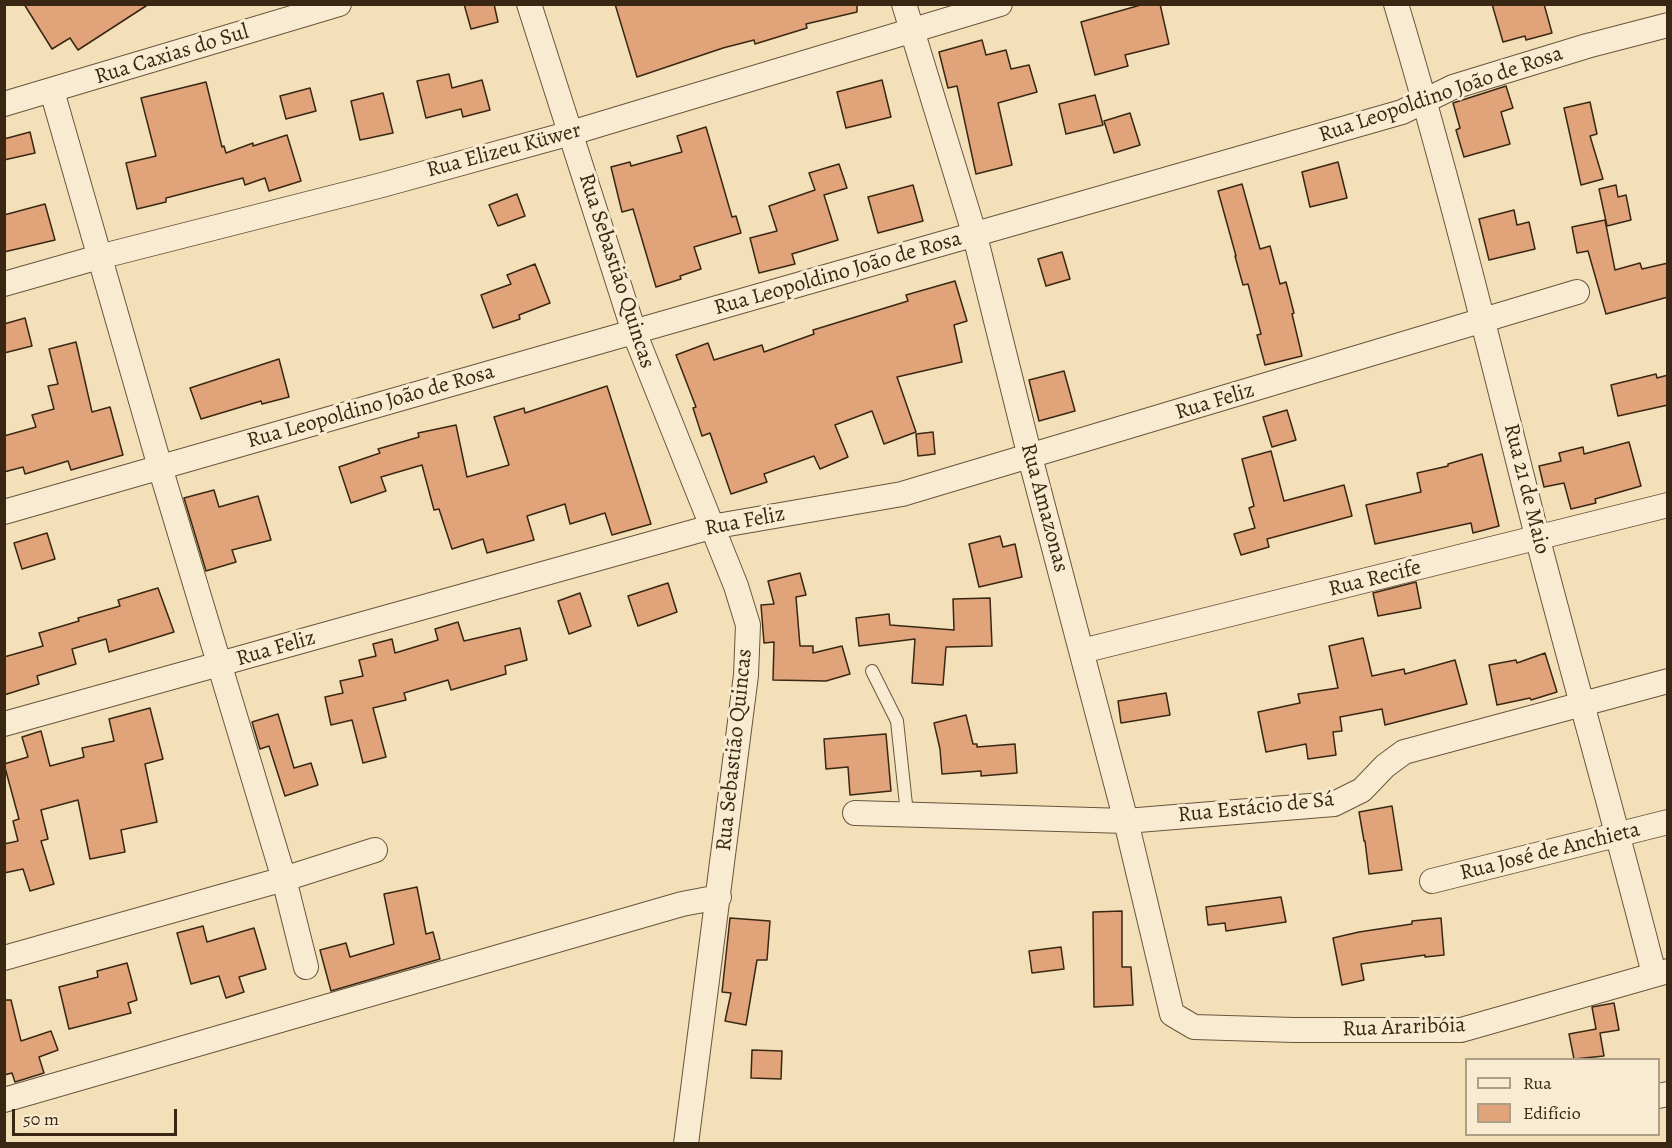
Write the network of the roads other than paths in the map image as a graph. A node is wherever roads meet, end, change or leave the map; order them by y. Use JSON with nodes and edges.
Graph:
{"nodes":[{"id":1,"x":529,"y":4,"type":"edge"},
{"id":2,"x":904,"y":4,"type":"edge"},
{"id":3,"x":1000,"y":4,"type":"edge"},
{"id":4,"x":1396,"y":4,"type":"edge"},
{"id":5,"x":334,"y":5,"type":"edge"},
{"id":6,"x":1668,"y":26,"type":"edge"},
{"id":7,"x":912,"y":30,"type":"junction"},
{"id":8,"x":52,"y":91,"type":"junction"},
{"id":9,"x":1425,"y":101,"type":"junction"},
{"id":10,"x":4,"y":104,"type":"edge"},
{"id":11,"x":571,"y":133,"type":"junction"},
{"id":12,"x":975,"y":236,"type":"junction"},
{"id":13,"x":99,"y":257,"type":"junction"},
{"id":14,"x":4,"y":284,"type":"edge"},
{"id":15,"x":1577,"y":292,"type":"dead end"},
{"id":16,"x":1484,"y":321,"type":"junction"},
{"id":17,"x":634,"y":332,"type":"junction"},
{"id":18,"x":1030,"y":457,"type":"junction"},
{"id":19,"x":160,"y":466,"type":"junction"},
{"id":20,"x":1668,"y":505,"type":"edge"},
{"id":21,"x":4,"y":512,"type":"edge"},
{"id":22,"x":711,"y":527,"type":"junction"},
{"id":23,"x":1538,"y":538,"type":"junction"},
{"id":24,"x":1082,"y":651,"type":"junction"},
{"id":25,"x":218,"y":665,"type":"junction"},
{"id":26,"x":872,"y":671,"type":"dead end"},
{"id":27,"x":1668,"y":681,"type":"edge"},
{"id":28,"x":1583,"y":703,"type":"junction"},
{"id":29,"x":4,"y":724,"type":"edge"},
{"id":30,"x":855,"y":813,"type":"dead end"},
{"id":31,"x":907,"y":814,"type":"junction"},
{"id":32,"x":1126,"y":821,"type":"junction"},
{"id":33,"x":1668,"y":822,"type":"edge"},
{"id":34,"x":1619,"y":835,"type":"junction"},
{"id":35,"x":375,"y":850,"type":"dead end"},
{"id":36,"x":284,"y":879,"type":"junction"},
{"id":37,"x":1432,"y":881,"type":"dead end"},
{"id":38,"x":719,"y":897,"type":"junction"},
{"id":39,"x":4,"y":958,"type":"edge"},
{"id":40,"x":306,"y":967,"type":"dead end"},
{"id":41,"x":1661,"y":973,"type":"edge"},
{"id":42,"x":1172,"y":1014,"type":"joint"},
{"id":43,"x":4,"y":1100,"type":"edge"},
{"id":44,"x":686,"y":1143,"type":"edge"}],
"edges":[{"from":1,"to":11,"type":"street","name":"Rua Sebastião Quincas"},
{"from":2,"to":7,"type":"street","name":"Rua Amazonas"},
{"from":3,"to":7,"type":"street","name":"Rua Elizeu Küwer"},
{"from":4,"to":9,"type":"street","name":"Rua 21 de Maio"},
{"from":5,"to":8,"type":"street","name":"Rua Caxias do Sul"},
{"from":6,"to":9,"type":"street","name":"Rua Leopoldino João de Rosa"},
{"from":7,"to":11,"type":"street","name":"Rua Elizeu Küwer"},
{"from":7,"to":12,"type":"street","name":"Rua Amazonas"},
{"from":8,"to":10,"type":"street","name":"Rua Caxias do Sul"},
{"from":8,"to":13,"type":"street"},
{"from":9,"to":12,"type":"street","name":"Rua Leopoldino João de Rosa"},
{"from":9,"to":16,"type":"street","name":"Rua 21 de Maio"},
{"from":11,"to":13,"type":"street","name":"Rua Elizeu Küwer"},
{"from":11,"to":17,"type":"street","name":"Rua Sebastião Quincas"},
{"from":12,"to":17,"type":"street","name":"Rua Leopoldino João de Rosa"},
{"from":12,"to":18,"type":"street","name":"Rua Amazonas"},
{"from":13,"to":14,"type":"street","name":"Rua Elizeu Küwer"},
{"from":13,"to":19,"type":"street"},
{"from":15,"to":16,"type":"street","name":"Rua Feliz"},
{"from":16,"to":18,"type":"street","name":"Rua Feliz"},
{"from":16,"to":23,"type":"street","name":"Rua 21 de Maio"},
{"from":17,"to":19,"type":"street","name":"Rua Leopoldino João de Rosa"},
{"from":17,"to":22,"type":"street","name":"Rua Sebastião Quincas"},
{"from":18,"to":22,"type":"street","name":"Rua Feliz"},
{"from":18,"to":24,"type":"street","name":"Rua Amazonas"},
{"from":19,"to":21,"type":"street","name":"Rua Leopoldino João de Rosa"},
{"from":19,"to":25,"type":"street"},
{"from":20,"to":23,"type":"street","name":"Rua Recife"},
{"from":22,"to":25,"type":"street","name":"Rua Feliz"},
{"from":22,"to":38,"type":"street","name":"Rua Sebastião Quincas"},
{"from":23,"to":24,"type":"street","name":"Rua Recife"},
{"from":23,"to":28,"type":"street","name":"Rua 21 de Maio"},
{"from":24,"to":32,"type":"street","name":"Rua Amazonas"},
{"from":25,"to":29,"type":"street","name":"Rua Feliz"},
{"from":25,"to":36,"type":"street"},
{"from":26,"to":31,"type":"lane"},
{"from":27,"to":28,"type":"street","name":"Rua Estácio de Sá"},
{"from":28,"to":32,"type":"street","name":"Rua Estácio de Sá"},
{"from":28,"to":34,"type":"street","name":"Rua 21 de Maio"},
{"from":30,"to":31,"type":"street","name":"Rua Estácio de Sá"},
{"from":31,"to":32,"type":"street","name":"Rua Estácio de Sá"},
{"from":32,"to":42,"type":"street","name":"Rua Amazonas"},
{"from":33,"to":34,"type":"street","name":"Rua José de Anchieta"},
{"from":34,"to":37,"type":"street","name":"Rua José de Anchieta"},
{"from":34,"to":41,"type":"street","name":"Rua 21 de Maio"},
{"from":35,"to":36,"type":"street"},
{"from":36,"to":39,"type":"street"},
{"from":36,"to":40,"type":"street"},
{"from":38,"to":43,"type":"street"},
{"from":38,"to":44,"type":"street","name":"Rua Sebastião Quincas"},
{"from":41,"to":42,"type":"street","name":"Rua Araribóia"}]}
